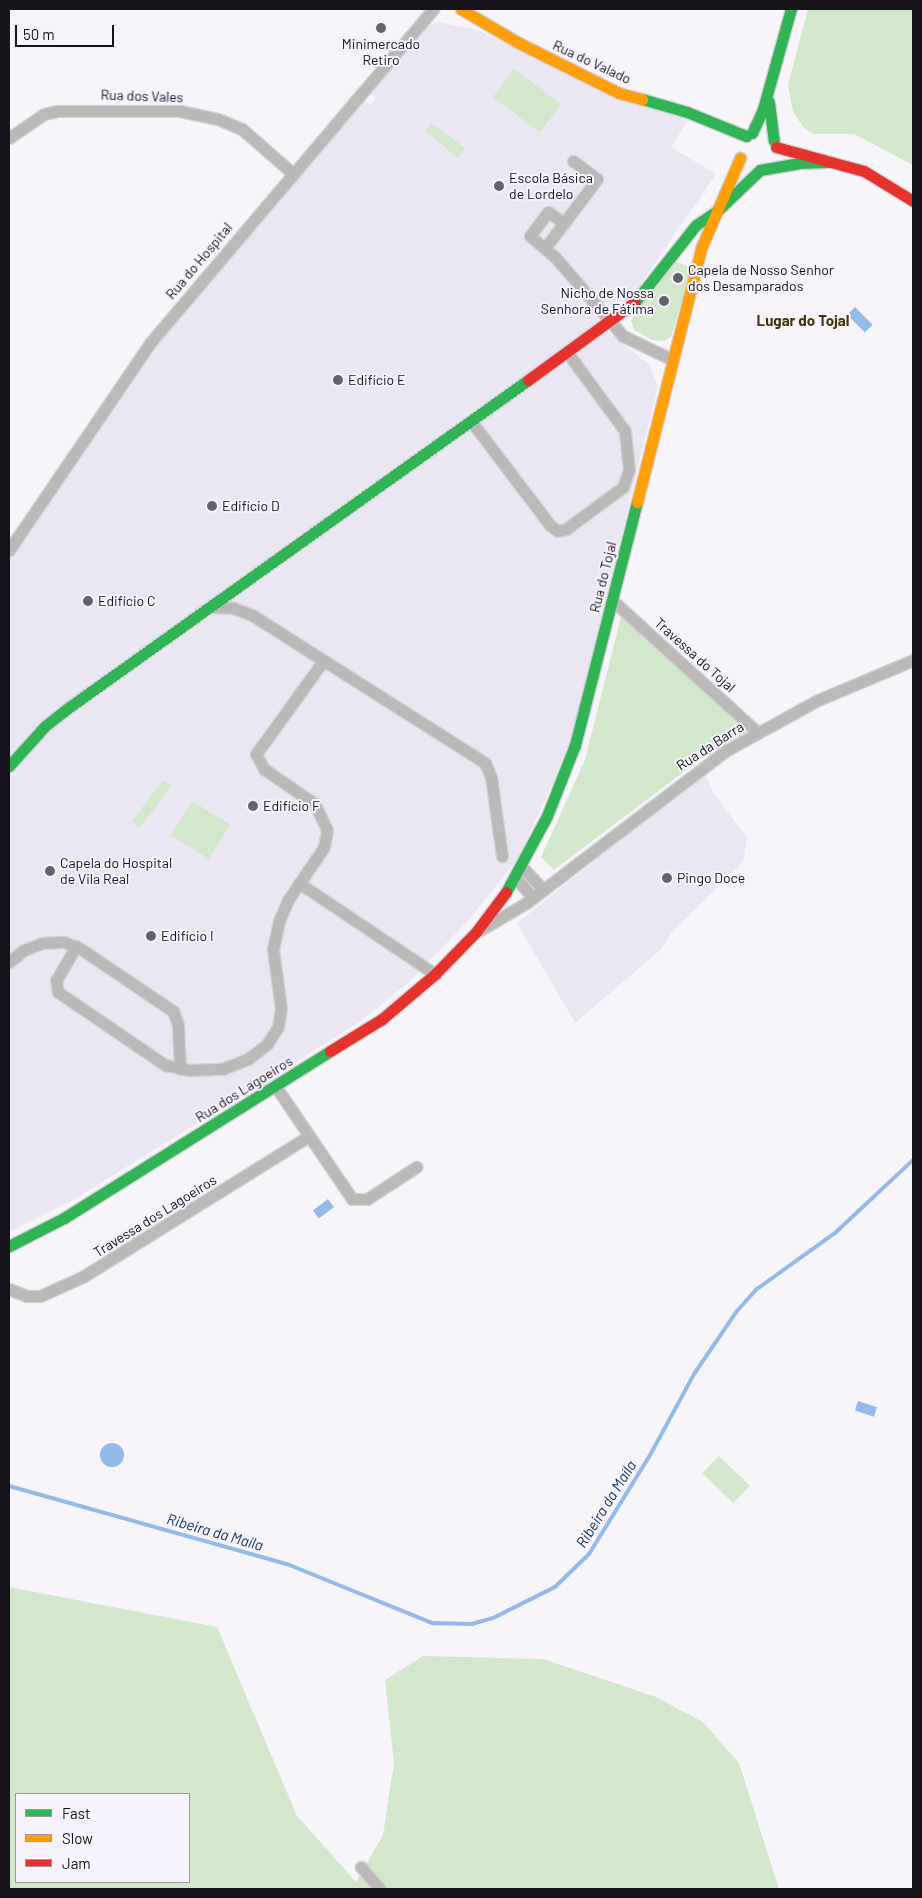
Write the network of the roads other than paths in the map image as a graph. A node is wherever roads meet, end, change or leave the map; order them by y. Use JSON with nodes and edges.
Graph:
{"nodes":[{"id":1,"x":433,"y":9,"type":"edge"},
{"id":2,"x":461,"y":9,"type":"edge"},
{"id":3,"x":791,"y":9,"type":"edge"},
{"id":4,"x":769,"y":87,"type":"junction"},
{"id":5,"x":718,"y":126,"type":"junction"},
{"id":6,"x":749,"y":134,"type":"junction"},
{"id":7,"x":9,"y":138,"type":"edge"},
{"id":8,"x":775,"y":144,"type":"junction"},
{"id":9,"x":739,"y":155,"type":"junction"},
{"id":10,"x":574,"y":161,"type":"dead end"},
{"id":11,"x":828,"y":162,"type":"junction"},
{"id":12,"x":763,"y":169,"type":"junction"},
{"id":13,"x":292,"y":174,"type":"junction"},
{"id":14,"x":913,"y":201,"type":"edge"},
{"id":15,"x":717,"y":211,"type":"junction"},
{"id":16,"x":564,"y":224,"type":"junction"},
{"id":17,"x":545,"y":248,"type":"junction"},
{"id":18,"x":609,"y":322,"type":"junction"},
{"id":19,"x":567,"y":352,"type":"junction"},
{"id":20,"x":673,"y":360,"type":"junction"},
{"id":21,"x":471,"y":421,"type":"junction"},
{"id":22,"x":9,"y":550,"type":"edge"},
{"id":23,"x":612,"y":600,"type":"junction"},
{"id":24,"x":210,"y":606,"type":"junction"},
{"id":25,"x":913,"y":660,"type":"edge"},
{"id":26,"x":323,"y":661,"type":"junction"},
{"id":27,"x":758,"y":732,"type":"junction"},
{"id":28,"x":9,"y":766,"type":"edge"},
{"id":29,"x":502,"y":856,"type":"dead end"},
{"id":30,"x":521,"y":866,"type":"junction"},
{"id":31,"x":515,"y":877,"type":"junction"},
{"id":32,"x":299,"y":883,"type":"junction"},
{"id":33,"x":538,"y":894,"type":"junction"},
{"id":34,"x":476,"y":932,"type":"junction"},
{"id":35,"x":76,"y":946,"type":"junction"},
{"id":36,"x":9,"y":962,"type":"edge"},
{"id":37,"x":435,"y":974,"type":"junction"},
{"id":38,"x":180,"y":1069,"type":"junction"},
{"id":39,"x":276,"y":1086,"type":"junction"},
{"id":40,"x":309,"y":1136,"type":"junction"},
{"id":41,"x":416,"y":1167,"type":"dead end"},
{"id":42,"x":9,"y":1246,"type":"edge"},
{"id":43,"x":9,"y":1289,"type":"edge"},
{"id":44,"x":361,"y":1868,"type":"dead end"},
{"id":45,"x":380,"y":1889,"type":"edge"}],
"edges":[{"from":1,"to":13,"type":"street","name":"Rua do Hospital"},
{"from":2,"to":5,"type":"main road","name":"Rua do Valado"},
{"from":3,"to":4,"type":"main road"},
{"from":4,"to":6,"type":"main road"},
{"from":4,"to":8,"type":"main road"},
{"from":5,"to":6,"type":"main road","name":"Rua do Valado"},
{"from":5,"to":9,"type":"main road"},
{"from":6,"to":8,"type":"main road"},
{"from":6,"to":9,"type":"main road"},
{"from":7,"to":13,"type":"street","name":"Rua dos Vales"},
{"from":8,"to":11,"type":"main road"},
{"from":8,"to":12,"type":"main road"},
{"from":9,"to":12,"type":"main road"},
{"from":9,"to":15,"type":"main road","name":"Rua do Tojal"},
{"from":10,"to":16,"type":"street"},
{"from":11,"to":12,"type":"main road"},
{"from":11,"to":14,"type":"main road"},
{"from":12,"to":15,"type":"main road"},
{"from":13,"to":22,"type":"street","name":"Rua do Hospital"},
{"from":15,"to":18,"type":"main road"},
{"from":15,"to":20,"type":"main road","name":"Rua do Tojal"},
{"from":16,"to":17,"type":"street"},
{"from":16,"to":17,"type":"street"},
{"from":17,"to":18,"type":"street"},
{"from":18,"to":19,"type":"main road"},
{"from":18,"to":20,"type":"street"},
{"from":19,"to":21,"type":"main road"},
{"from":19,"to":21,"type":"street"},
{"from":20,"to":23,"type":"main road","name":"Rua do Tojal"},
{"from":21,"to":24,"type":"main road"},
{"from":23,"to":27,"type":"street","name":"Travessa do Tojal"},
{"from":23,"to":30,"type":"main road","name":"Rua do Tojal"},
{"from":24,"to":26,"type":"street"},
{"from":24,"to":28,"type":"main road"},
{"from":25,"to":27,"type":"street","name":"Rua da Barra"},
{"from":26,"to":29,"type":"street"},
{"from":26,"to":32,"type":"street"},
{"from":27,"to":33,"type":"street","name":"Rua da Barra"},
{"from":30,"to":31,"type":"main road","name":"Rua do Tojal"},
{"from":30,"to":33,"type":"street"},
{"from":31,"to":33,"type":"street"},
{"from":31,"to":34,"type":"main road","name":"Rua do Tojal"},
{"from":32,"to":37,"type":"street"},
{"from":32,"to":38,"type":"street"},
{"from":33,"to":34,"type":"street","name":"Rua da Barra"},
{"from":34,"to":37,"type":"main road","name":"Rua dos Lagoeiros"},
{"from":35,"to":36,"type":"street"},
{"from":35,"to":38,"type":"street"},
{"from":35,"to":38,"type":"street"},
{"from":37,"to":39,"type":"main road","name":"Rua dos Lagoeiros"},
{"from":39,"to":40,"type":"street"},
{"from":39,"to":42,"type":"main road","name":"Rua dos Lagoeiros"},
{"from":40,"to":41,"type":"street"},
{"from":40,"to":43,"type":"street","name":"Travessa dos Lagoeiros"},
{"from":44,"to":45,"type":"street"}]}
